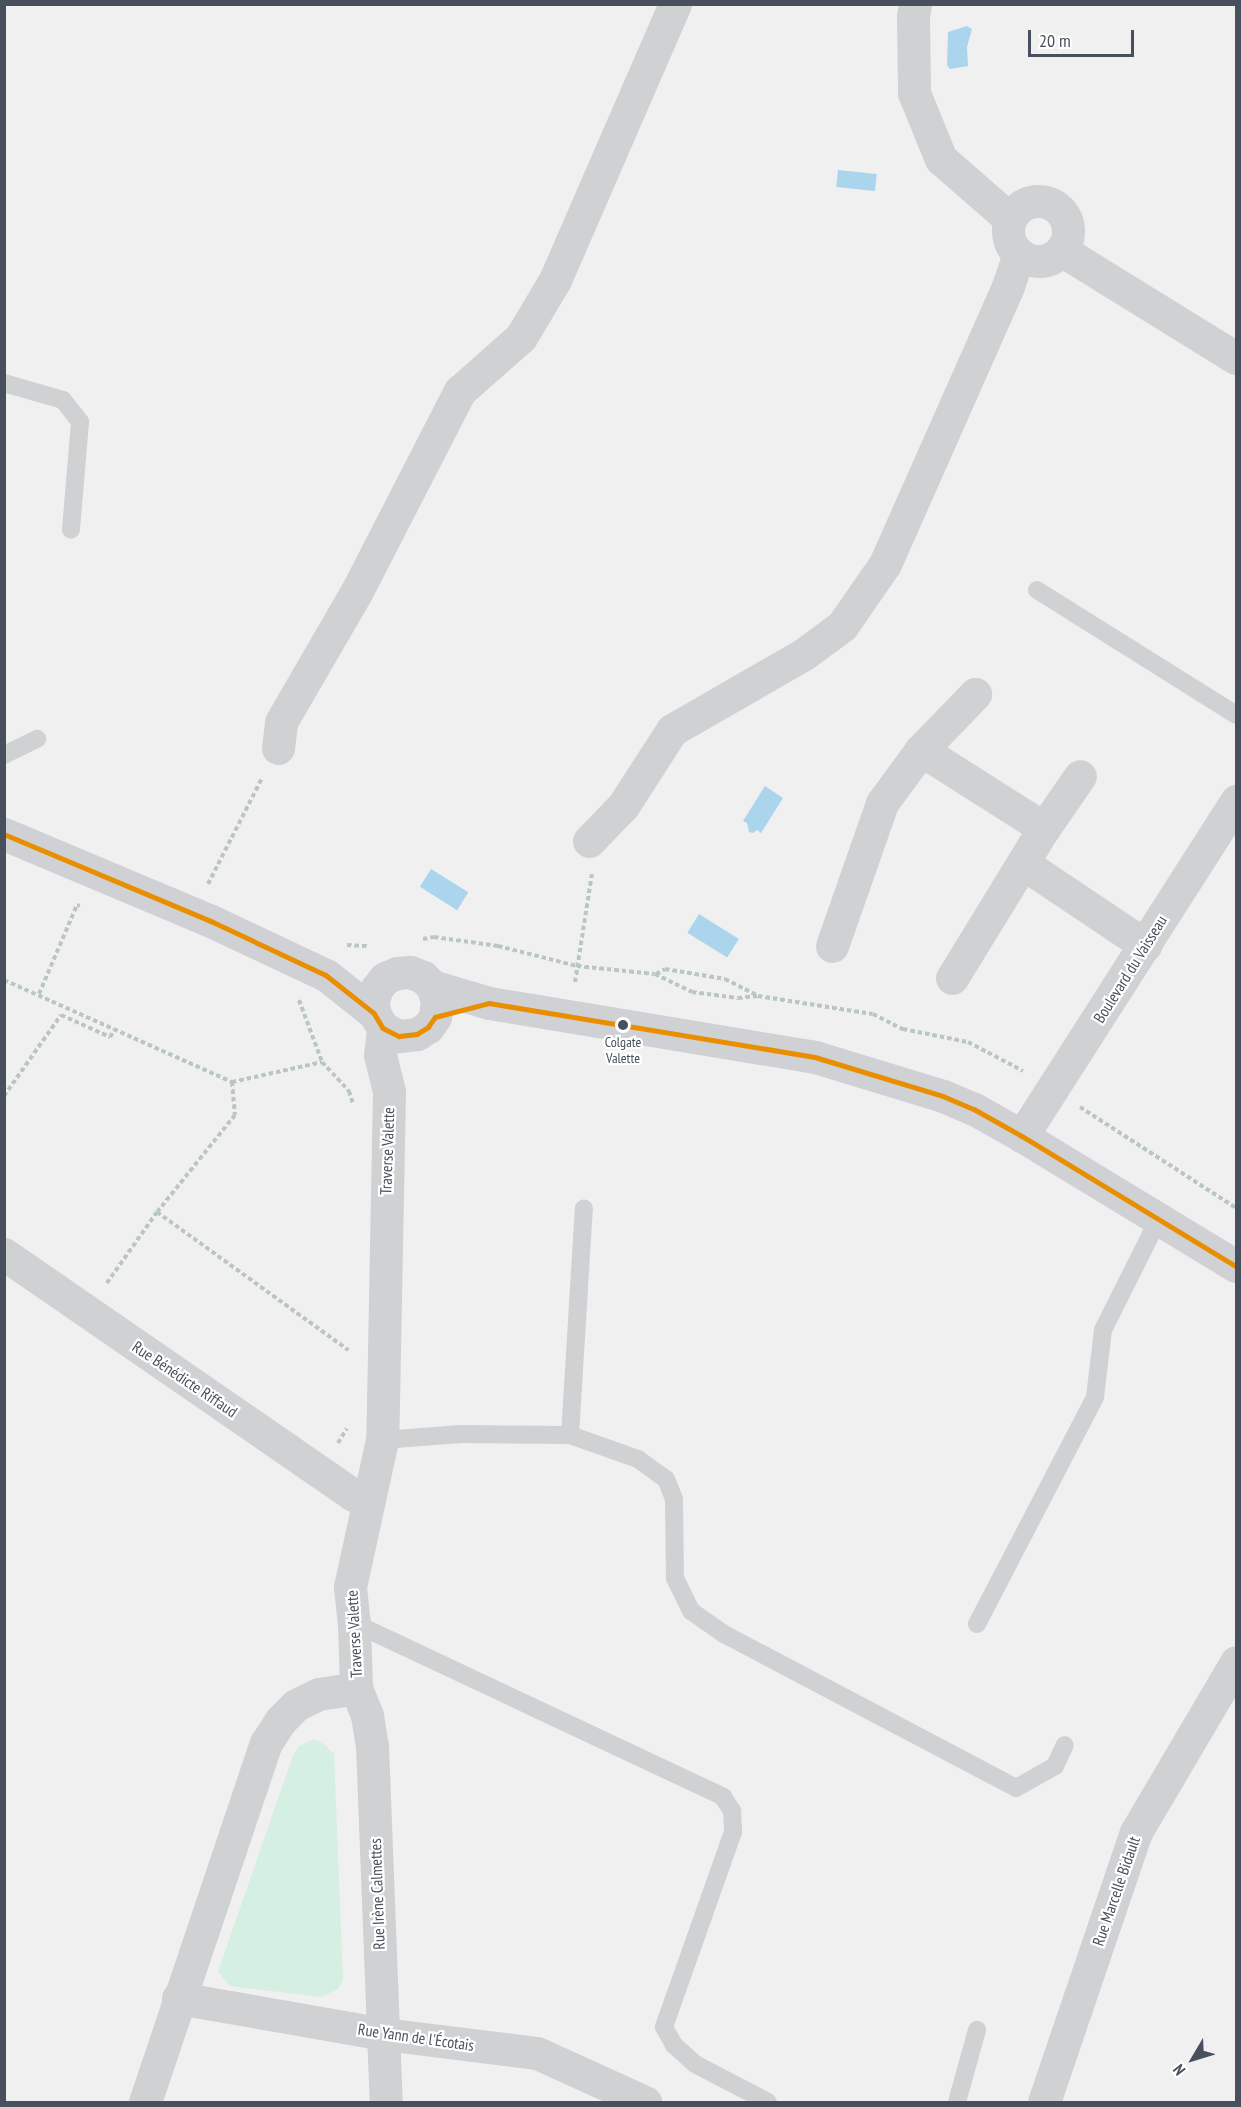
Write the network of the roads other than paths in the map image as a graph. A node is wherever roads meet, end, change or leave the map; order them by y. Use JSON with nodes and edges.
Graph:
{"nodes":[{"id":1,"x":675,"y":4,"type":"edge"},
{"id":2,"x":915,"y":4,"type":"edge"},
{"id":3,"x":1010,"y":219,"type":"junction"},
{"id":4,"x":1064,"y":248,"type":"junction"},
{"id":5,"x":1019,"y":254,"type":"junction"},
{"id":6,"x":1236,"y":358,"type":"edge"},
{"id":7,"x":4,"y":383,"type":"edge"},
{"id":8,"x":71,"y":530,"type":"dead end"},
{"id":9,"x":1037,"y":590,"type":"dead end"},
{"id":10,"x":975,"y":694,"type":"dead end"},
{"id":11,"x":1236,"y":715,"type":"edge"},
{"id":12,"x":37,"y":739,"type":"dead end"},
{"id":13,"x":278,"y":748,"type":"road end"},
{"id":14,"x":921,"y":750,"type":"junction"},
{"id":15,"x":4,"y":755,"type":"edge"},
{"id":16,"x":1080,"y":776,"type":"dead end"},
{"id":17,"x":1236,"y":801,"type":"edge"},
{"id":18,"x":1044,"y":828,"type":"junction"},
{"id":19,"x":4,"y":834,"type":"edge"},
{"id":20,"x":589,"y":841,"type":"road end"},
{"id":21,"x":1024,"y":864,"type":"junction"},
{"id":22,"x":1145,"y":945,"type":"junction"},
{"id":23,"x":831,"y":946,"type":"dead end"},
{"id":24,"x":385,"y":978,"type":"junction"},
{"id":25,"x":952,"y":978,"type":"dead end"},
{"id":26,"x":314,"y":984,"type":"junction"},
{"id":27,"x":428,"y":1013,"type":"junction"},
{"id":28,"x":379,"y":1020,"type":"junction"},
{"id":29,"x":388,"y":1091,"type":"junction"},
{"id":30,"x":1022,"y":1136,"type":"junction"},
{"id":31,"x":584,"y":1208,"type":"dead end"},
{"id":32,"x":1159,"y":1218,"type":"junction"},
{"id":33,"x":4,"y":1254,"type":"edge"},
{"id":34,"x":1236,"y":1266,"type":"edge"},
{"id":35,"x":570,"y":1435,"type":"junction"},
{"id":36,"x":382,"y":1440,"type":"junction"},
{"id":37,"x":368,"y":1501,"type":"junction"},
{"id":38,"x":354,"y":1623,"type":"junction"},
{"id":39,"x":977,"y":1624,"type":"dead end"},
{"id":40,"x":1236,"y":1662,"type":"edge"},
{"id":41,"x":356,"y":1688,"type":"junction"},
{"id":42,"x":1065,"y":1745,"type":"dead end"},
{"id":43,"x":178,"y":1998,"type":"junction"},
{"id":44,"x":976,"y":2030,"type":"dead end"},
{"id":45,"x":384,"y":2034,"type":"junction"},
{"id":46,"x":146,"y":2103,"type":"edge"},
{"id":47,"x":386,"y":2103,"type":"edge"},
{"id":48,"x":645,"y":2103,"type":"edge"},
{"id":49,"x":768,"y":2103,"type":"edge"},
{"id":50,"x":957,"y":2103,"type":"edge"},
{"id":51,"x":1044,"y":2103,"type":"edge"}],
"edges":[{"from":1,"to":13,"type":"street"},
{"from":2,"to":3,"type":"street"},
{"from":3,"to":4,"type":"street"},
{"from":3,"to":5,"type":"street"},
{"from":4,"to":5,"type":"street"},
{"from":4,"to":6,"type":"street"},
{"from":5,"to":20,"type":"street"},
{"from":7,"to":8,"type":"lane"},
{"from":9,"to":11,"type":"lane"},
{"from":10,"to":14,"type":"street"},
{"from":12,"to":15,"type":"lane"},
{"from":14,"to":18,"type":"street"},
{"from":14,"to":23,"type":"street"},
{"from":16,"to":18,"type":"street"},
{"from":17,"to":22,"type":"street","name":"Boulevard du Vaisseau"},
{"from":18,"to":21,"type":"street"},
{"from":19,"to":26,"type":"street"},
{"from":21,"to":22,"type":"street"},
{"from":21,"to":25,"type":"street"},
{"from":22,"to":30,"type":"street","name":"Boulevard du Vaisseau"},
{"from":24,"to":26,"type":"street"},
{"from":24,"to":27,"type":"street"},
{"from":24,"to":28,"type":"street"},
{"from":26,"to":28,"type":"street"},
{"from":27,"to":28,"type":"street"},
{"from":27,"to":29,"type":"street","name":"Traverse Valette"},
{"from":27,"to":30,"type":"street"},
{"from":28,"to":29,"type":"street","name":"Traverse Valette"},
{"from":29,"to":36,"type":"street","name":"Traverse Valette"},
{"from":30,"to":32,"type":"street"},
{"from":31,"to":35,"type":"lane"},
{"from":32,"to":34,"type":"street"},
{"from":32,"to":39,"type":"lane"},
{"from":33,"to":37,"type":"street","name":"Rue Bénédicte Riffaud"},
{"from":35,"to":36,"type":"lane"},
{"from":35,"to":42,"type":"lane"},
{"from":36,"to":37,"type":"street","name":"Traverse Valette"},
{"from":37,"to":38,"type":"street","name":"Traverse Valette"},
{"from":38,"to":41,"type":"street","name":"Traverse Valette"},
{"from":38,"to":49,"type":"lane"},
{"from":40,"to":51,"type":"street","name":"Rue Marcelle Bidault"},
{"from":41,"to":43,"type":"street","name":"Traverse Valette"},
{"from":41,"to":45,"type":"street","name":"Rue Irène Calmettes"},
{"from":43,"to":45,"type":"street","name":"Rue Yann de l'Écotais"},
{"from":43,"to":46,"type":"street","name":"Traverse Valette"},
{"from":44,"to":50,"type":"lane"},
{"from":45,"to":47,"type":"street","name":"Rue Irène Calmettes"},
{"from":45,"to":48,"type":"street","name":"Rue Yann de l'Écotais"}]}
